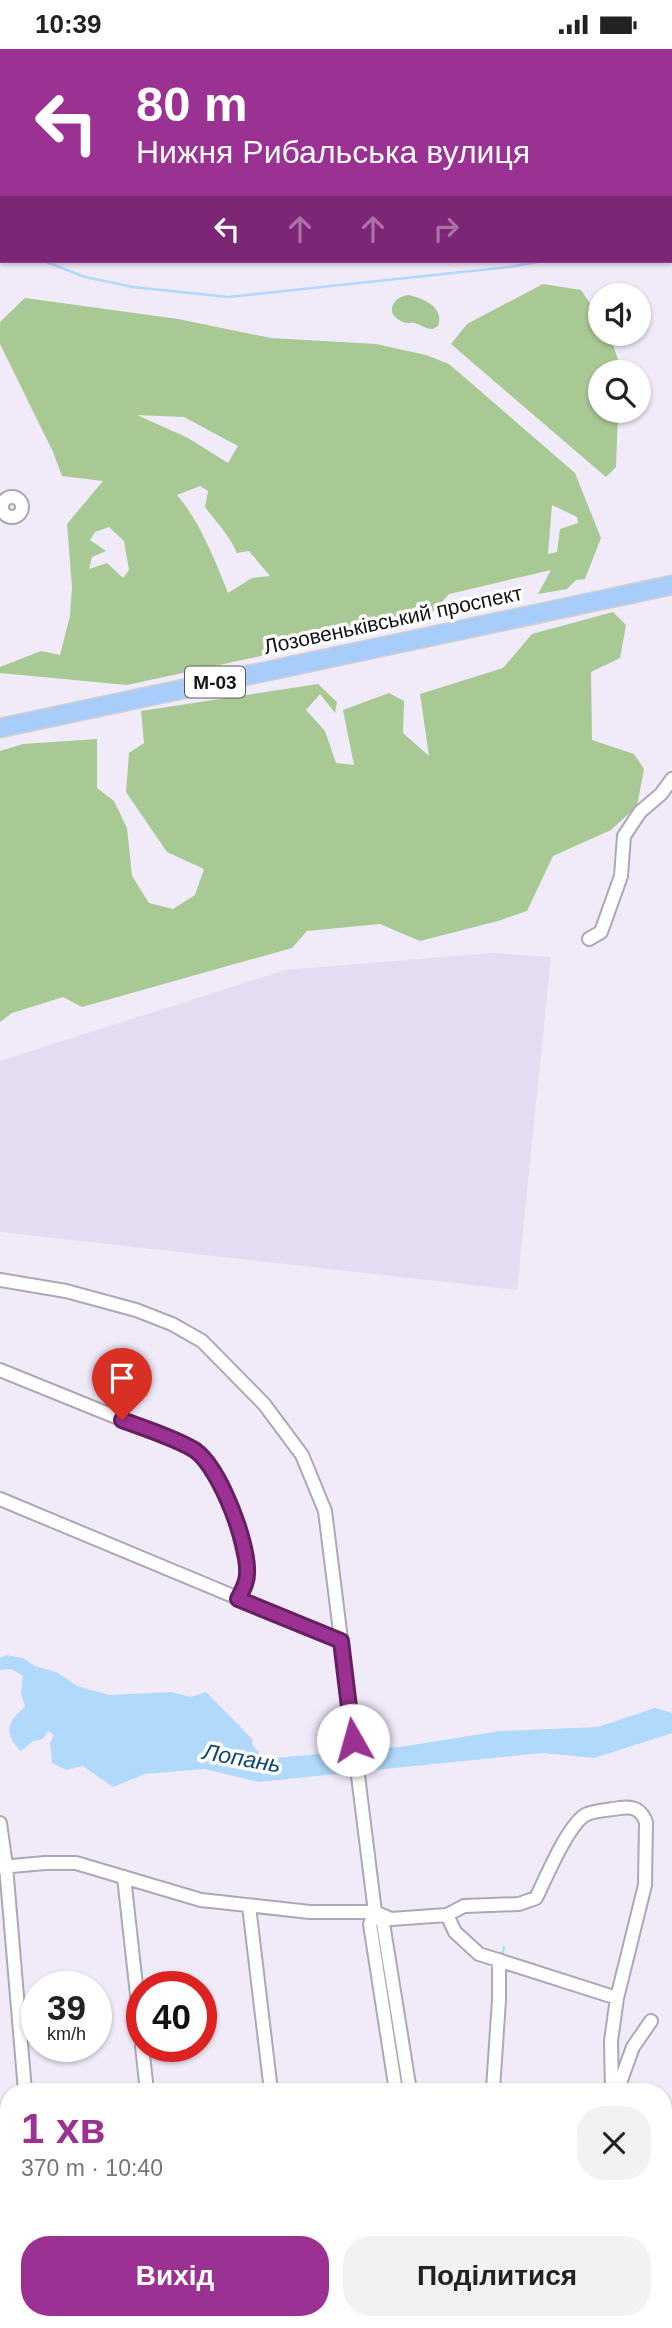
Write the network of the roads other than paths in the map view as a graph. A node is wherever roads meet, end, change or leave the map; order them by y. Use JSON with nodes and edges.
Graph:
{"nodes":[{"id":1,"x":672,"y":585,"type":"edge"},
{"id":2,"x":0,"y":728,"type":"edge"},
{"id":3,"x":672,"y":779,"type":"edge"},
{"id":4,"x":589,"y":939,"type":"dead end"},
{"id":5,"x":0,"y":1280,"type":"edge"},
{"id":6,"x":0,"y":1370,"type":"edge"},
{"id":7,"x":0,"y":1499,"type":"edge"},
{"id":8,"x":238,"y":1599,"type":"junction"},
{"id":9,"x":341,"y":1641,"type":"junction"},
{"id":10,"x":0,"y":1823,"type":"edge"},
{"id":11,"x":3,"y":1867,"type":"edge"},
{"id":12,"x":124,"y":1877,"type":"junction"},
{"id":13,"x":249,"y":1906,"type":"junction"},
{"id":14,"x":375,"y":1912,"type":"junction"},
{"id":15,"x":447,"y":1915,"type":"junction"},
{"id":16,"x":501,"y":1961,"type":"junction"},
{"id":17,"x":134,"y":1971,"type":"edge"},
{"id":18,"x":617,"y":1998,"type":"junction"},
{"id":19,"x":651,"y":2021,"type":"dead end"},
{"id":20,"x":144,"y":2062,"type":"edge"},
{"id":21,"x":24,"y":2083,"type":"edge"},
{"id":22,"x":146,"y":2083,"type":"edge"},
{"id":23,"x":270,"y":2083,"type":"edge"},
{"id":24,"x":395,"y":2083,"type":"edge"},
{"id":25,"x":409,"y":2083,"type":"edge"},
{"id":26,"x":493,"y":2083,"type":"edge"},
{"id":27,"x":614,"y":2083,"type":"edge"},
{"id":28,"x":618,"y":2083,"type":"edge"}],
"edges":[{"from":1,"to":2,"type":"highway","name":"Лозовеньківський проспект","number":"М-03"},
{"from":3,"to":4,"type":"street"},
{"from":5,"to":9,"type":"street"},
{"from":6,"to":8,"type":"street"},
{"from":7,"to":8,"type":"street"},
{"from":8,"to":9,"type":"street"},
{"from":9,"to":14,"type":"street"},
{"from":10,"to":11,"type":"street"},
{"from":11,"to":12,"type":"street"},
{"from":11,"to":21,"type":"street"},
{"from":12,"to":13,"type":"street"},
{"from":12,"to":17,"type":"street"},
{"from":13,"to":14,"type":"street"},
{"from":13,"to":23,"type":"street"},
{"from":14,"to":15,"type":"street"},
{"from":14,"to":24,"type":"street"},
{"from":14,"to":25,"type":"street"},
{"from":15,"to":16,"type":"street"},
{"from":15,"to":18,"type":"street"},
{"from":16,"to":18,"type":"street"},
{"from":16,"to":26,"type":"street"},
{"from":18,"to":27,"type":"street"},
{"from":19,"to":28,"type":"street"},
{"from":20,"to":22,"type":"street"}]}
